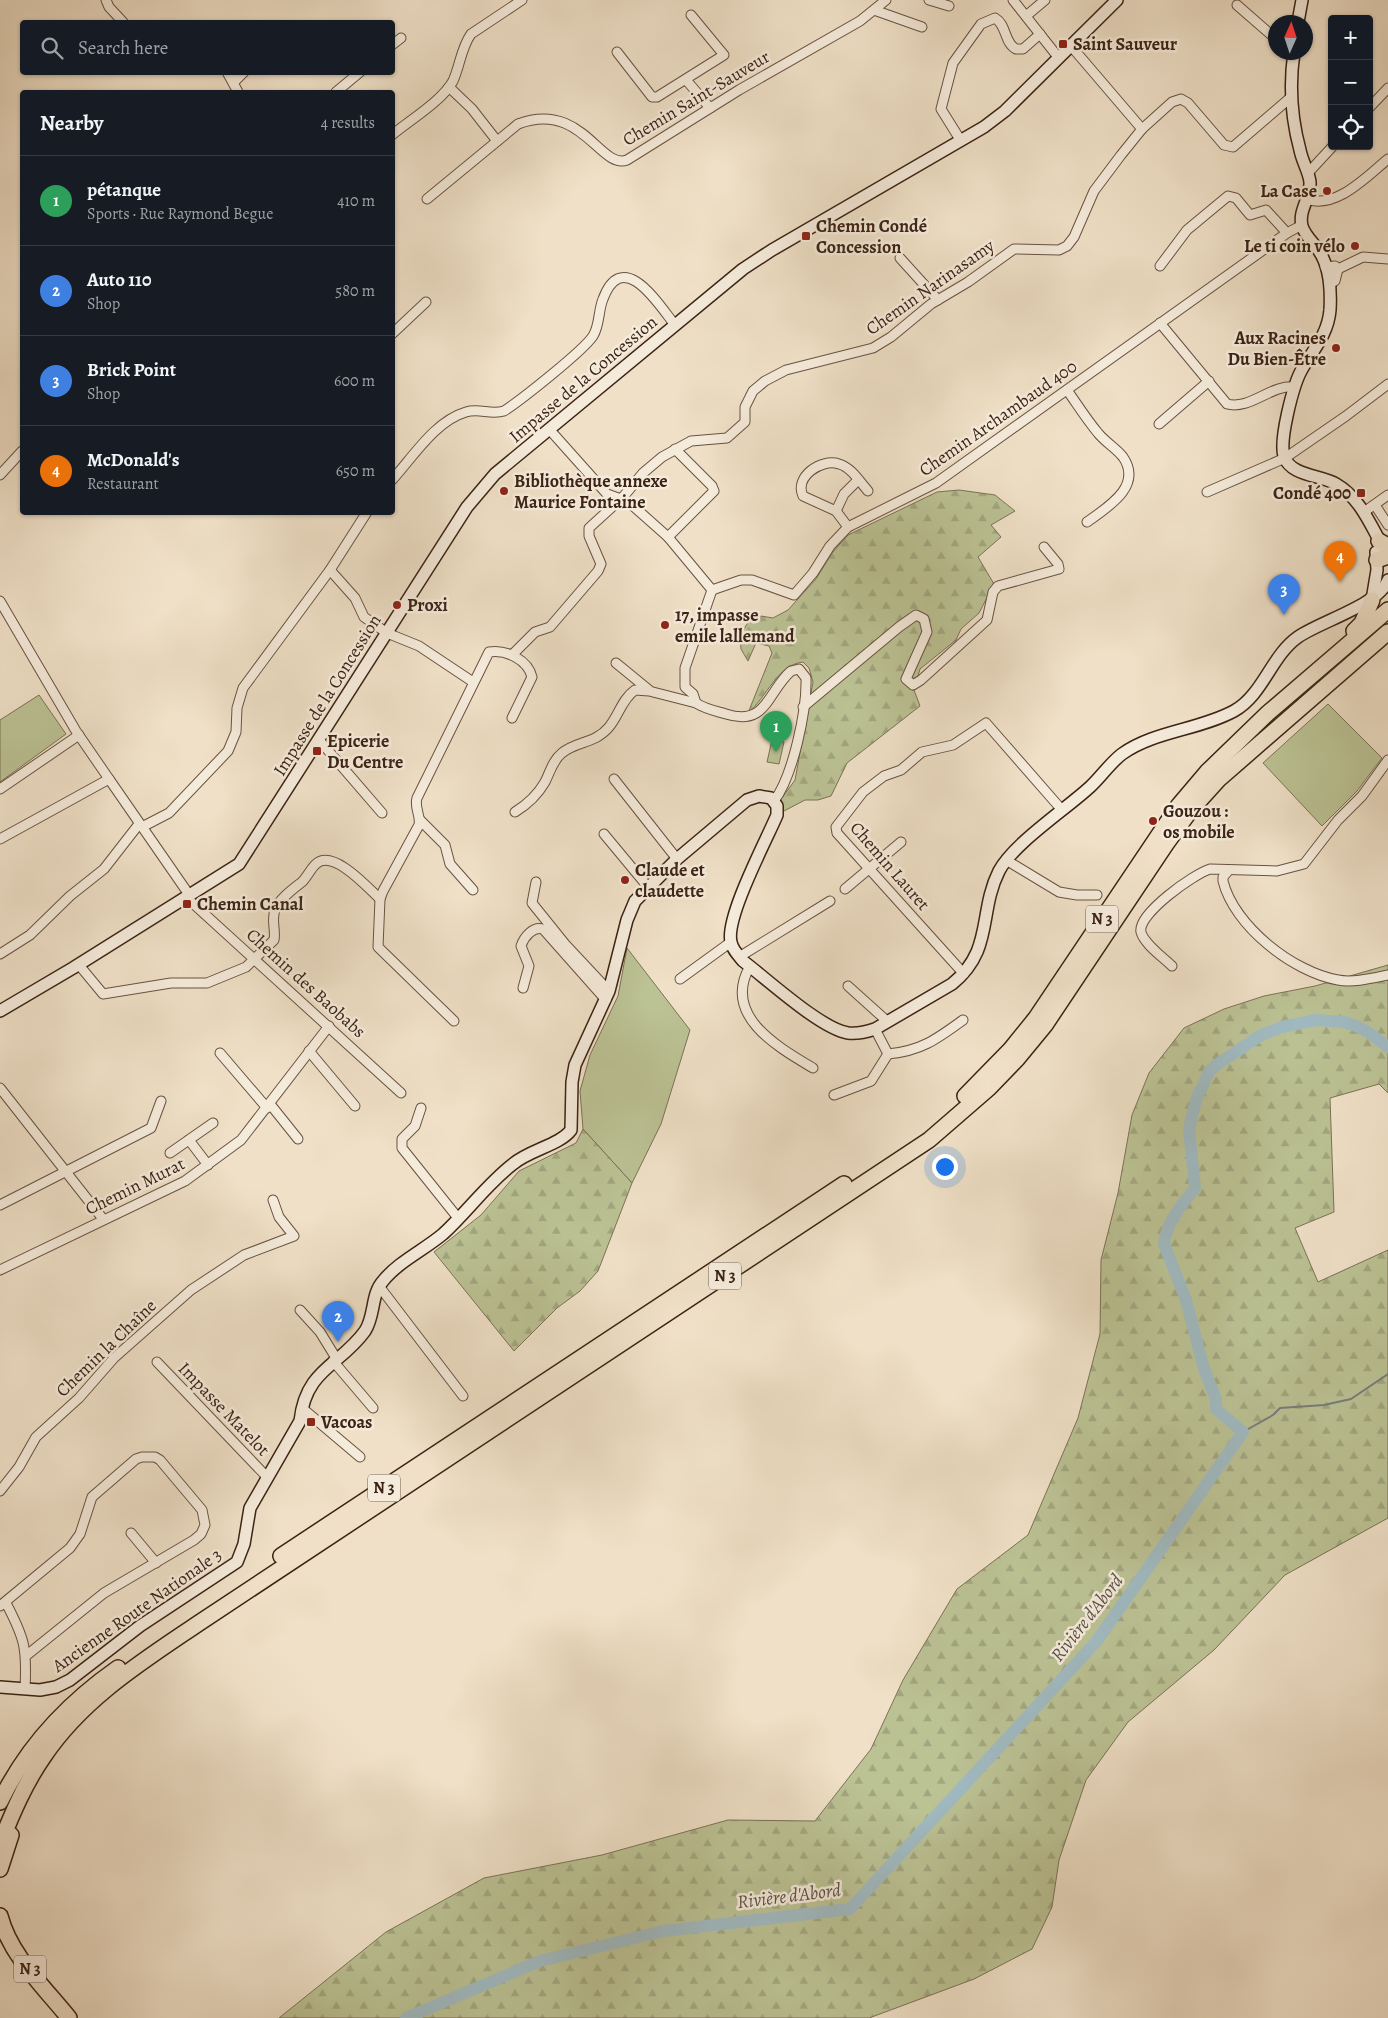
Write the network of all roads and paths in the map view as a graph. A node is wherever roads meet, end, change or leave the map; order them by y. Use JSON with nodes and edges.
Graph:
{"nodes":[{"id":1,"x":106,"y":0,"type":"edge"},
{"id":2,"x":522,"y":0,"type":"edge"},
{"id":3,"x":929,"y":0,"type":"edge"},
{"id":4,"x":1013,"y":0,"type":"edge"},
{"id":5,"x":1045,"y":0,"type":"edge"},
{"id":6,"x":1117,"y":0,"type":"edge"},
{"id":7,"x":1302,"y":0,"type":"edge"},
{"id":8,"x":879,"y":4,"type":"edge"},
{"id":9,"x":1237,"y":4,"type":"dead end"},
{"id":10,"x":949,"y":6,"type":"dead end"},
{"id":11,"x":691,"y":15,"type":"dead end"},
{"id":12,"x":1299,"y":15,"type":"edge"},
{"id":13,"x":1026,"y":16,"type":"junction"},
{"id":14,"x":121,"y":20,"type":"edge"},
{"id":15,"x":922,"y":26,"type":"dead end"},
{"id":16,"x":1268,"y":32,"type":"edge"},
{"id":17,"x":1040,"y":34,"type":"junction"},
{"id":18,"x":401,"y":38,"type":"dead end"},
{"id":19,"x":395,"y":43,"type":"edge"},
{"id":20,"x":1071,"y":46,"type":"junction"},
{"id":21,"x":617,"y":52,"type":"dead end"},
{"id":22,"x":1058,"y":57,"type":"junction"},
{"id":23,"x":1293,"y":60,"type":"edge"},
{"id":24,"x":229,"y":75,"type":"edge"},
{"id":25,"x":241,"y":75,"type":"edge"},
{"id":26,"x":356,"y":75,"type":"edge"},
{"id":27,"x":687,"y":80,"type":"junction"},
{"id":28,"x":234,"y":82,"type":"junction"},
{"id":29,"x":449,"y":87,"type":"junction"},
{"id":30,"x":1388,"y":88,"type":"edge"},
{"id":31,"x":237,"y":90,"type":"edge"},
{"id":32,"x":338,"y":90,"type":"edge"},
{"id":33,"x":1290,"y":98,"type":"junction"},
{"id":34,"x":1372,"y":105,"type":"edge"},
{"id":35,"x":710,"y":108,"type":"junction"},
{"id":36,"x":1142,"y":129,"type":"junction"},
{"id":37,"x":395,"y":132,"type":"edge"},
{"id":38,"x":498,"y":141,"type":"junction"},
{"id":39,"x":961,"y":142,"type":"junction"},
{"id":40,"x":1329,"y":150,"type":"edge"},
{"id":41,"x":1388,"y":159,"type":"edge"},
{"id":42,"x":1308,"y":173,"type":"junction"},
{"id":43,"x":427,"y":198,"type":"dead end"},
{"id":44,"x":1306,"y":199,"type":"junction"},
{"id":45,"x":1302,"y":225,"type":"junction"},
{"id":46,"x":1287,"y":233,"type":"junction"},
{"id":47,"x":900,"y":258,"type":"dead end"},
{"id":48,"x":1388,"y":259,"type":"edge"},
{"id":49,"x":1160,"y":266,"type":"dead end"},
{"id":50,"x":1325,"y":267,"type":"junction"},
{"id":51,"x":1338,"y":269,"type":"junction"},
{"id":52,"x":1328,"y":284,"type":"junction"},
{"id":53,"x":938,"y":300,"type":"junction"},
{"id":54,"x":426,"y":302,"type":"dead end"},
{"id":55,"x":1160,"y":323,"type":"junction"},
{"id":56,"x":675,"y":325,"type":"junction"},
{"id":57,"x":395,"y":331,"type":"edge"},
{"id":58,"x":1209,"y":382,"type":"junction"},
{"id":59,"x":1388,"y":384,"type":"edge"},
{"id":60,"x":1295,"y":387,"type":"junction"},
{"id":61,"x":1067,"y":390,"type":"junction"},
{"id":62,"x":1159,"y":424,"type":"dead end"},
{"id":63,"x":549,"y":429,"type":"junction"},
{"id":64,"x":675,"y":449,"type":"junction"},
{"id":65,"x":20,"y":453,"type":"edge"},
{"id":66,"x":1285,"y":458,"type":"junction"},
{"id":67,"x":0,"y":475,"type":"edge"},
{"id":68,"x":395,"y":477,"type":"edge"},
{"id":69,"x":858,"y":480,"type":"junction"},
{"id":70,"x":868,"y":490,"type":"dead end"},
{"id":71,"x":1207,"y":492,"type":"dead end"},
{"id":72,"x":1388,"y":495,"type":"edge"},
{"id":73,"x":622,"y":498,"type":"junction"},
{"id":74,"x":1375,"y":505,"type":"junction"},
{"id":75,"x":836,"y":510,"type":"junction"},
{"id":76,"x":1364,"y":512,"type":"junction"},
{"id":77,"x":365,"y":515,"type":"edge"},
{"id":78,"x":1087,"y":522,"type":"dead end"},
{"id":79,"x":1386,"y":524,"type":"edge"},
{"id":80,"x":848,"y":527,"type":"junction"},
{"id":81,"x":668,"y":537,"type":"junction"},
{"id":82,"x":1380,"y":539,"type":"edge"},
{"id":83,"x":1044,"y":547,"type":"dead end"},
{"id":84,"x":1385,"y":558,"type":"edge"},
{"id":85,"x":330,"y":570,"type":"junction"},
{"id":86,"x":1388,"y":580,"type":"edge"},
{"id":87,"x":712,"y":590,"type":"junction"},
{"id":88,"x":1372,"y":600,"type":"junction"},
{"id":89,"x":0,"y":601,"type":"edge"},
{"id":90,"x":1388,"y":610,"type":"edge"},
{"id":91,"x":1388,"y":632,"type":"edge"},
{"id":92,"x":387,"y":634,"type":"junction"},
{"id":93,"x":512,"y":655,"type":"junction"},
{"id":94,"x":616,"y":662,"type":"dead end"},
{"id":95,"x":472,"y":682,"type":"junction"},
{"id":96,"x":649,"y":691,"type":"junction"},
{"id":97,"x":696,"y":703,"type":"junction"},
{"id":98,"x":803,"y":707,"type":"junction"},
{"id":99,"x":1268,"y":714,"type":"junction"},
{"id":100,"x":512,"y":718,"type":"dead end"},
{"id":101,"x":79,"y":735,"type":"junction"},
{"id":102,"x":319,"y":740,"type":"junction"},
{"id":103,"x":1388,"y":760,"type":"edge"},
{"id":104,"x":108,"y":779,"type":"junction"},
{"id":105,"x":614,"y":779,"type":"dead end"},
{"id":106,"x":0,"y":789,"type":"edge"},
{"id":107,"x":774,"y":801,"type":"junction"},
{"id":108,"x":1062,"y":810,"type":"junction"},
{"id":109,"x":515,"y":812,"type":"dead end"},
{"id":110,"x":382,"y":813,"type":"dead end"},
{"id":111,"x":420,"y":820,"type":"junction"},
{"id":112,"x":140,"y":826,"type":"junction"},
{"id":113,"x":604,"y":834,"type":"dead end"},
{"id":114,"x":0,"y":838,"type":"edge"},
{"id":115,"x":901,"y":842,"type":"dead end"},
{"id":116,"x":678,"y":859,"type":"junction"},
{"id":117,"x":1006,"y":860,"type":"junction"},
{"id":118,"x":869,"y":869,"type":"junction"},
{"id":119,"x":1228,"y":871,"type":"junction"},
{"id":120,"x":536,"y":882,"type":"dead end"},
{"id":121,"x":648,"y":887,"type":"junction"},
{"id":122,"x":845,"y":889,"type":"dead end"},
{"id":123,"x":473,"y":890,"type":"dead end"},
{"id":124,"x":1097,"y":895,"type":"dead end"},
{"id":125,"x":189,"y":897,"type":"junction"},
{"id":126,"x":380,"y":899,"type":"junction"},
{"id":127,"x":830,"y":901,"type":"dead end"},
{"id":128,"x":731,"y":942,"type":"junction"},
{"id":129,"x":0,"y":954,"type":"edge"},
{"id":130,"x":739,"y":957,"type":"junction"},
{"id":131,"x":255,"y":959,"type":"junction"},
{"id":132,"x":79,"y":965,"type":"junction"},
{"id":133,"x":750,"y":966,"type":"junction"},
{"id":134,"x":1172,"y":966,"type":"dead end"},
{"id":135,"x":964,"y":974,"type":"junction"},
{"id":136,"x":1388,"y":975,"type":"edge"},
{"id":137,"x":680,"y":979,"type":"dead end"},
{"id":138,"x":848,"y":986,"type":"dead end"},
{"id":139,"x":523,"y":988,"type":"dead end"},
{"id":140,"x":607,"y":996,"type":"junction"},
{"id":141,"x":0,"y":1011,"type":"edge"},
{"id":142,"x":963,"y":1020,"type":"dead end"},
{"id":143,"x":454,"y":1021,"type":"dead end"},
{"id":144,"x":888,"y":1022,"type":"junction"},
{"id":145,"x":329,"y":1026,"type":"junction"},
{"id":146,"x":875,"y":1029,"type":"junction"},
{"id":147,"x":309,"y":1051,"type":"junction"},
{"id":148,"x":220,"y":1054,"type":"dead end"},
{"id":149,"x":888,"y":1054,"type":"junction"},
{"id":150,"x":813,"y":1068,"type":"dead end"},
{"id":151,"x":0,"y":1088,"type":"edge"},
{"id":152,"x":401,"y":1093,"type":"dead end"},
{"id":153,"x":834,"y":1095,"type":"dead end"},
{"id":154,"x":161,"y":1101,"type":"dead end"},
{"id":155,"x":269,"y":1106,"type":"junction"},
{"id":156,"x":355,"y":1106,"type":"dead end"},
{"id":157,"x":421,"y":1108,"type":"dead end"},
{"id":158,"x":213,"y":1123,"type":"dead end"},
{"id":159,"x":298,"y":1139,"type":"dead end"},
{"id":160,"x":189,"y":1140,"type":"junction"},
{"id":161,"x":170,"y":1153,"type":"dead end"},
{"id":162,"x":208,"y":1165,"type":"junction"},
{"id":163,"x":66,"y":1171,"type":"junction"},
{"id":164,"x":273,"y":1200,"type":"dead end"},
{"id":165,"x":0,"y":1205,"type":"edge"},
{"id":166,"x":458,"y":1218,"type":"junction"},
{"id":167,"x":103,"y":1220,"type":"junction"},
{"id":168,"x":0,"y":1270,"type":"edge"},
{"id":169,"x":379,"y":1286,"type":"junction"},
{"id":170,"x":300,"y":1310,"type":"dead end"},
{"id":171,"x":335,"y":1360,"type":"junction"},
{"id":172,"x":157,"y":1362,"type":"dead end"},
{"id":173,"x":463,"y":1396,"type":"dead end"},
{"id":174,"x":302,"y":1408,"type":"junction"},
{"id":175,"x":373,"y":1408,"type":"dead end"},
{"id":176,"x":360,"y":1458,"type":"dead end"},
{"id":177,"x":267,"y":1477,"type":"junction"},
{"id":178,"x":0,"y":1491,"type":"edge"},
{"id":179,"x":131,"y":1533,"type":"dead end"},
{"id":180,"x":156,"y":1563,"type":"junction"},
{"id":181,"x":3,"y":1605,"type":"edge"},
{"id":182,"x":27,"y":1655,"type":"junction"},
{"id":183,"x":0,"y":1687,"type":"edge"},
{"id":184,"x":25,"y":1689,"type":"junction"},
{"id":185,"x":31,"y":1778,"type":"junction"},
{"id":186,"x":0,"y":1802,"type":"edge"},
{"id":187,"x":0,"y":1844,"type":"edge"},
{"id":188,"x":0,"y":1869,"type":"edge"},
{"id":189,"x":0,"y":1916,"type":"edge"},
{"id":190,"x":69,"y":2018,"type":"edge"}],
"edges":[{"from":1,"to":14,"type":"street"},
{"from":2,"to":29,"type":"street"},
{"from":3,"to":10,"type":"street"},
{"from":4,"to":13,"type":"street"},
{"from":5,"to":13,"type":"street"},
{"from":6,"to":20,"type":"main road","name":"Impasse de la Concession"},
{"from":7,"to":12,"type":"main road"},
{"from":8,"to":15,"type":"street"},
{"from":8,"to":35,"type":"street","name":"Chemin Saint-Sauveur"},
{"from":9,"to":16,"type":"street"},
{"from":11,"to":27,"type":"street"},
{"from":13,"to":17,"type":"street"},
{"from":17,"to":22,"type":"street"},
{"from":17,"to":39,"type":"street"},
{"from":18,"to":19,"type":"street"},
{"from":20,"to":22,"type":"main road","name":"Impasse de la Concession"},
{"from":20,"to":36,"type":"street"},
{"from":21,"to":27,"type":"street"},
{"from":22,"to":39,"type":"main road","name":"Impasse de la Concession"},
{"from":23,"to":33,"type":"main road"},
{"from":24,"to":28,"type":"street"},
{"from":25,"to":28,"type":"street"},
{"from":26,"to":32,"type":"street"},
{"from":27,"to":35,"type":"street"},
{"from":28,"to":31,"type":"street"},
{"from":29,"to":37,"type":"street"},
{"from":29,"to":38,"type":"street"},
{"from":30,"to":34,"type":"street"},
{"from":33,"to":36,"type":"street","name":"Chemin Narinasamy"},
{"from":33,"to":42,"type":"main road"},
{"from":35,"to":38,"type":"street","name":"Chemin Saint-Sauveur"},
{"from":36,"to":53,"type":"street","name":"Chemin Narinasamy"},
{"from":38,"to":43,"type":"street","name":"Chemin Saint-Sauveur"},
{"from":39,"to":56,"type":"main road","name":"Impasse de la Concession"},
{"from":40,"to":42,"type":"street"},
{"from":41,"to":44,"type":"street"},
{"from":42,"to":44,"type":"main road"},
{"from":44,"to":45,"type":"main road"},
{"from":45,"to":46,"type":"street","name":"Chemin Archambaud 400"},
{"from":45,"to":50,"type":"main road"},
{"from":46,"to":49,"type":"street"},
{"from":46,"to":55,"type":"street","name":"Chemin Archambaud 400"},
{"from":47,"to":53,"type":"street"},
{"from":48,"to":51,"type":"street"},
{"from":50,"to":51,"type":"street"},
{"from":50,"to":52,"type":"main road"},
{"from":51,"to":52,"type":"street"},
{"from":52,"to":60,"type":"main road"},
{"from":53,"to":64,"type":"street","name":"Chemin Narinasamy"},
{"from":54,"to":57,"type":"street"},
{"from":55,"to":58,"type":"street"},
{"from":55,"to":61,"type":"street","name":"Chemin Archambaud 400"},
{"from":56,"to":63,"type":"main road","name":"Impasse de la Concession"},
{"from":56,"to":68,"type":"street"},
{"from":58,"to":60,"type":"street"},
{"from":58,"to":62,"type":"street"},
{"from":59,"to":66,"type":"street"},
{"from":60,"to":66,"type":"main road"},
{"from":61,"to":78,"type":"street"},
{"from":61,"to":80,"type":"street","name":"Chemin Archambaud 400"},
{"from":63,"to":73,"type":"street"},
{"from":63,"to":92,"type":"main road","name":"Impasse de la Concession"},
{"from":64,"to":73,"type":"street","name":"Chemin Narinasamy"},
{"from":64,"to":81,"type":"street"},
{"from":65,"to":67,"type":"street"},
{"from":66,"to":71,"type":"street"},
{"from":66,"to":76,"type":"main road"},
{"from":69,"to":70,"type":"street"},
{"from":69,"to":75,"type":"street"},
{"from":69,"to":75,"type":"street"},
{"from":72,"to":74,"type":"street"},
{"from":73,"to":81,"type":"street"},
{"from":73,"to":93,"type":"street","name":"Chemin Narinasamy"},
{"from":74,"to":76,"type":"street"},
{"from":74,"to":79,"type":"street"},
{"from":75,"to":80,"type":"street"},
{"from":76,"to":82,"type":"main road"},
{"from":77,"to":85,"type":"street"},
{"from":79,"to":82,"type":"street"},
{"from":80,"to":87,"type":"street","name":"Chemin Archambaud 400"},
{"from":81,"to":87,"type":"street"},
{"from":82,"to":84,"type":"main road"},
{"from":83,"to":98,"type":"street"},
{"from":84,"to":88,"type":"main road"},
{"from":85,"to":92,"type":"street"},
{"from":85,"to":112,"type":"street"},
{"from":86,"to":88,"type":"main road"},
{"from":87,"to":97,"type":"street"},
{"from":88,"to":99,"type":"highway"},
{"from":88,"to":108,"type":"main road"},
{"from":89,"to":101,"type":"street"},
{"from":90,"to":99,"type":"highway","number":"N 3"},
{"from":91,"to":185,"type":"highway","number":"N 3"},
{"from":92,"to":95,"type":"street"},
{"from":92,"to":102,"type":"main road","name":"Impasse de la Concession"},
{"from":93,"to":95,"type":"street"},
{"from":93,"to":100,"type":"street"},
{"from":94,"to":96,"type":"street"},
{"from":95,"to":111,"type":"street"},
{"from":96,"to":97,"type":"street"},
{"from":96,"to":109,"type":"street"},
{"from":97,"to":98,"type":"street"},
{"from":98,"to":107,"type":"street"},
{"from":99,"to":186,"type":"highway","number":"N 3"},
{"from":101,"to":104,"type":"street"},
{"from":101,"to":106,"type":"street"},
{"from":102,"to":110,"type":"street"},
{"from":102,"to":125,"type":"main road","name":"Impasse de la Concession"},
{"from":103,"to":119,"type":"street"},
{"from":104,"to":112,"type":"street"},
{"from":104,"to":114,"type":"street"},
{"from":105,"to":116,"type":"street"},
{"from":107,"to":116,"type":"main road","name":"Ancienne Route Nationale 3"},
{"from":107,"to":128,"type":"main road"},
{"from":108,"to":117,"type":"main road"},
{"from":108,"to":118,"type":"street","name":"Chemin Lauret"},
{"from":111,"to":123,"type":"street"},
{"from":111,"to":126,"type":"street"},
{"from":112,"to":125,"type":"street"},
{"from":112,"to":129,"type":"street"},
{"from":113,"to":121,"type":"street"},
{"from":115,"to":118,"type":"street"},
{"from":116,"to":121,"type":"main road","name":"Ancienne Route Nationale 3"},
{"from":117,"to":124,"type":"street"},
{"from":117,"to":135,"type":"main road"},
{"from":118,"to":122,"type":"street"},
{"from":118,"to":135,"type":"street","name":"Chemin Lauret"},
{"from":119,"to":134,"type":"street"},
{"from":119,"to":136,"type":"street"},
{"from":120,"to":140,"type":"street"},
{"from":121,"to":140,"type":"main road","name":"Ancienne Route Nationale 3"},
{"from":125,"to":131,"type":"street","name":"Chemin des Baobabs"},
{"from":125,"to":132,"type":"main road","name":"Impasse de la Concession"},
{"from":126,"to":131,"type":"street"},
{"from":126,"to":143,"type":"street"},
{"from":127,"to":130,"type":"street"},
{"from":128,"to":130,"type":"main road"},
{"from":128,"to":137,"type":"street"},
{"from":130,"to":133,"type":"main road"},
{"from":131,"to":132,"type":"street"},
{"from":131,"to":145,"type":"street","name":"Chemin des Baobabs"},
{"from":132,"to":141,"type":"main road","name":"Impasse de la Concession"},
{"from":133,"to":146,"type":"main road"},
{"from":133,"to":150,"type":"street"},
{"from":135,"to":144,"type":"main road"},
{"from":138,"to":144,"type":"street"},
{"from":139,"to":140,"type":"street"},
{"from":140,"to":166,"type":"main road","name":"Ancienne Route Nationale 3"},
{"from":142,"to":149,"type":"street"},
{"from":144,"to":146,"type":"main road"},
{"from":145,"to":147,"type":"street","name":"Chemin Murat"},
{"from":145,"to":152,"type":"street","name":"Chemin des Baobabs"},
{"from":146,"to":149,"type":"street"},
{"from":147,"to":155,"type":"street","name":"Chemin Murat"},
{"from":147,"to":156,"type":"street"},
{"from":148,"to":155,"type":"street"},
{"from":149,"to":153,"type":"street"},
{"from":151,"to":163,"type":"street"},
{"from":154,"to":163,"type":"street"},
{"from":155,"to":159,"type":"street"},
{"from":155,"to":162,"type":"street","name":"Chemin Murat"},
{"from":157,"to":166,"type":"street"},
{"from":158,"to":160,"type":"street"},
{"from":160,"to":161,"type":"street"},
{"from":160,"to":162,"type":"street"},
{"from":162,"to":167,"type":"street","name":"Chemin Murat"},
{"from":163,"to":165,"type":"street"},
{"from":163,"to":167,"type":"street"},
{"from":164,"to":178,"type":"street","name":"Chemin la Chaîne"},
{"from":166,"to":169,"type":"main road","name":"Ancienne Route Nationale 3"},
{"from":167,"to":168,"type":"street","name":"Chemin Murat"},
{"from":169,"to":171,"type":"main road","name":"Ancienne Route Nationale 3"},
{"from":169,"to":173,"type":"street"},
{"from":170,"to":171,"type":"street"},
{"from":171,"to":174,"type":"main road","name":"Ancienne Route Nationale 3"},
{"from":171,"to":175,"type":"street"},
{"from":172,"to":177,"type":"street","name":"Impasse Matelot"},
{"from":174,"to":176,"type":"street"},
{"from":174,"to":177,"type":"main road","name":"Ancienne Route Nationale 3"},
{"from":177,"to":184,"type":"main road","name":"Ancienne Route Nationale 3"},
{"from":179,"to":180,"type":"street"},
{"from":180,"to":181,"type":"street"},
{"from":180,"to":182,"type":"street"},
{"from":181,"to":182,"type":"street"},
{"from":182,"to":184,"type":"street"},
{"from":183,"to":184,"type":"main road","name":"Ancienne Route Nationale 3"},
{"from":185,"to":187,"type":"highway","number":"N 3"},
{"from":185,"to":188,"type":"highway","number":"N 3"},
{"from":189,"to":190,"type":"highway","number":"N 3"}]}
